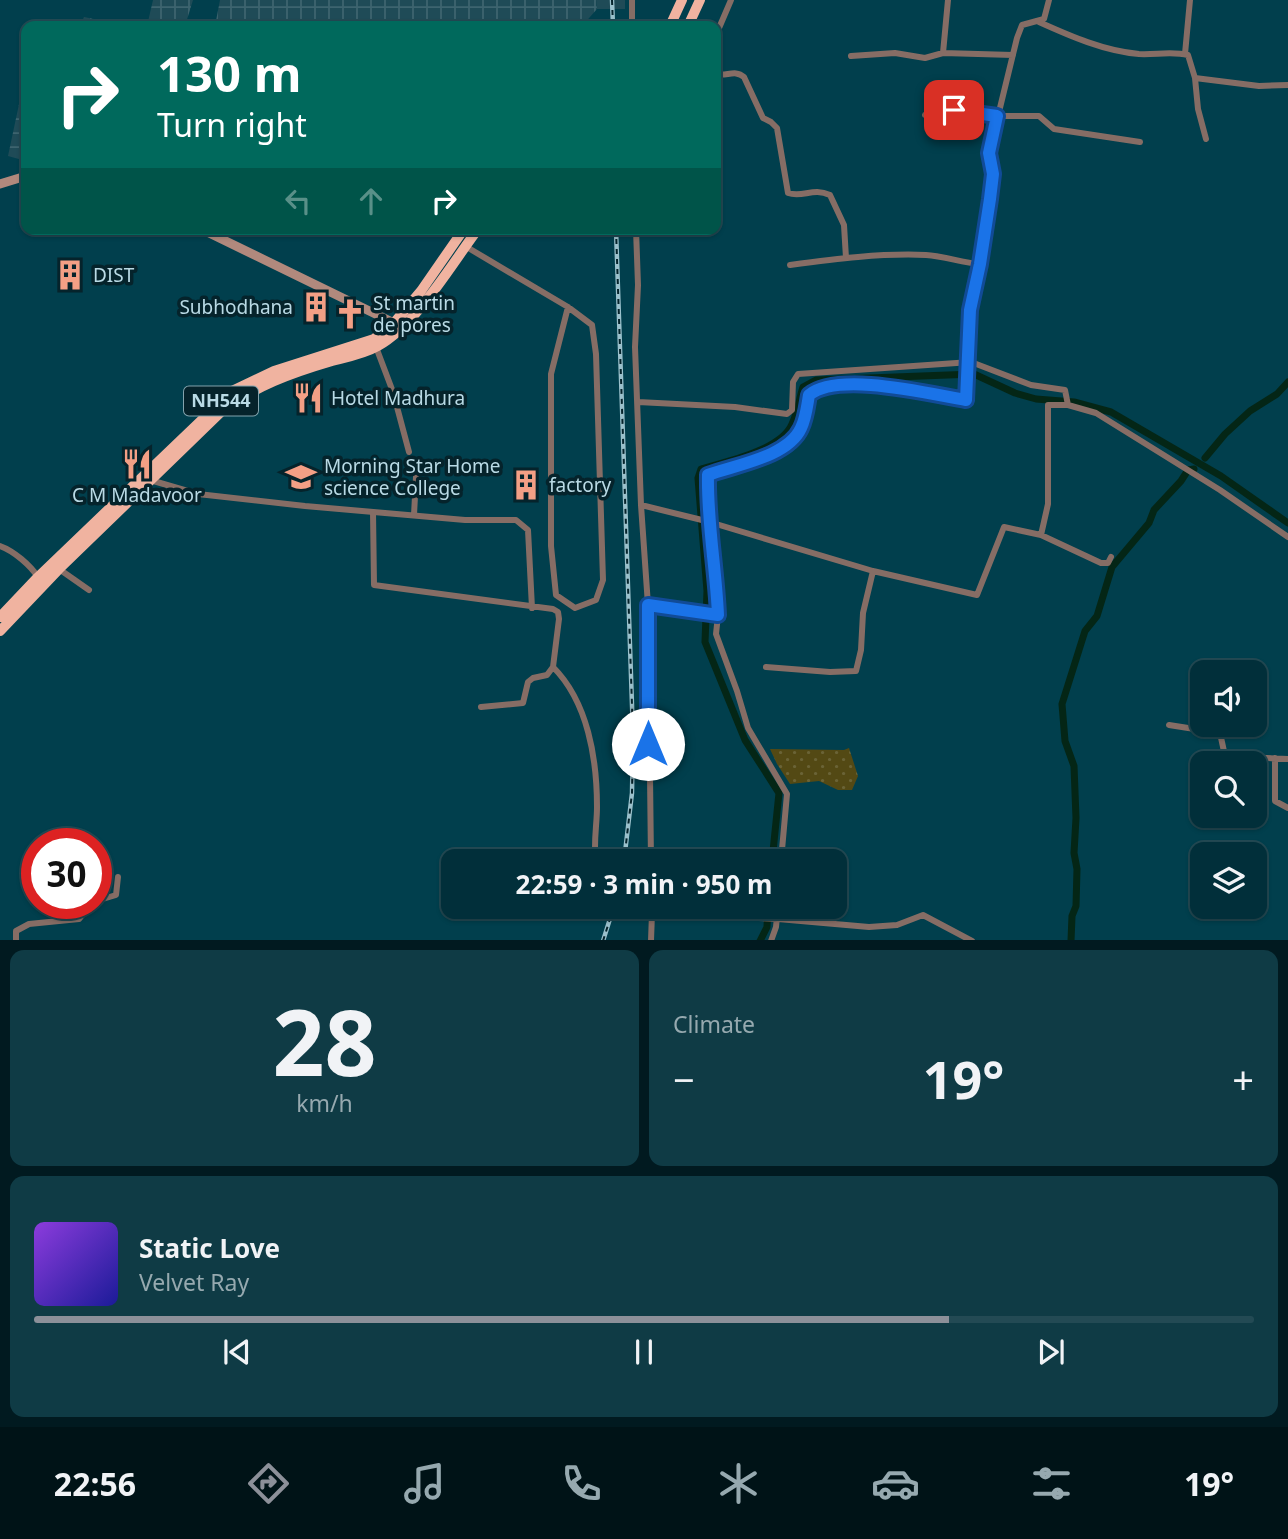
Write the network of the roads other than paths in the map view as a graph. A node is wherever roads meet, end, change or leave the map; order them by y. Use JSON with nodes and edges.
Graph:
{"nodes":[{"id":1,"x":632,"y":0,"type":"edge"},
{"id":2,"x":682,"y":0,"type":"edge"},
{"id":3,"x":700,"y":0,"type":"edge"},
{"id":4,"x":730,"y":0,"type":"edge"},
{"id":5,"x":948,"y":0,"type":"edge"},
{"id":6,"x":1049,"y":0,"type":"edge"},
{"id":7,"x":1190,"y":0,"type":"edge"},
{"id":8,"x":632,"y":21,"type":"edge"},
{"id":9,"x":672,"y":21,"type":"edge"},
{"id":10,"x":690,"y":21,"type":"edge"},
{"id":11,"x":721,"y":22,"type":"edge"},
{"id":12,"x":1039,"y":22,"type":"junction"},
{"id":13,"x":943,"y":53,"type":"junction"},
{"id":14,"x":1185,"y":54,"type":"junction"},
{"id":15,"x":1013,"y":55,"type":"junction"},
{"id":16,"x":851,"y":56,"type":"dead end"},
{"id":17,"x":721,"y":76,"type":"edge"},
{"id":18,"x":1195,"y":78,"type":"junction"},
{"id":19,"x":1288,"y":85,"type":"edge"},
{"id":20,"x":925,"y":115,"type":"dead end"},
{"id":21,"x":997,"y":116,"type":"junction"},
{"id":22,"x":1206,"y":139,"type":"dead end"},
{"id":23,"x":1140,"y":142,"type":"dead end"},
{"id":24,"x":21,"y":178,"type":"edge"},
{"id":25,"x":0,"y":184,"type":"edge"},
{"id":26,"x":213,"y":235,"type":"edge"},
{"id":27,"x":460,"y":235,"type":"edge"},
{"id":28,"x":473,"y":235,"type":"edge"},
{"id":29,"x":636,"y":235,"type":"edge"},
{"id":30,"x":465,"y":246,"type":"junction"},
{"id":31,"x":846,"y":258,"type":"junction"},
{"id":32,"x":980,"y":264,"type":"junction"},
{"id":33,"x":790,"y":265,"type":"dead end"},
{"id":34,"x":568,"y":307,"type":"junction"},
{"id":35,"x":396,"y":328,"type":"junction"},
{"id":36,"x":376,"y":347,"type":"junction"},
{"id":37,"x":968,"y":363,"type":"junction"},
{"id":38,"x":1067,"y":401,"type":"junction"},
{"id":39,"x":638,"y":402,"type":"junction"},
{"id":40,"x":408,"y":452,"type":"dead end"},
{"id":41,"x":416,"y":477,"type":"dead end"},
{"id":42,"x":150,"y":480,"type":"junction"},
{"id":43,"x":641,"y":505,"type":"junction"},
{"id":44,"x":373,"y":512,"type":"junction"},
{"id":45,"x":414,"y":515,"type":"junction"},
{"id":46,"x":708,"y":522,"type":"junction"},
{"id":47,"x":1041,"y":535,"type":"junction"},
{"id":48,"x":1288,"y":537,"type":"edge"},
{"id":49,"x":0,"y":546,"type":"edge"},
{"id":50,"x":1111,"y":557,"type":"dead end"},
{"id":51,"x":59,"y":569,"type":"junction"},
{"id":52,"x":873,"y":571,"type":"junction"},
{"id":53,"x":38,"y":577,"type":"junction"},
{"id":54,"x":89,"y":590,"type":"dead end"},
{"id":55,"x":648,"y":605,"type":"junction"},
{"id":56,"x":532,"y":608,"type":"junction"},
{"id":57,"x":718,"y":615,"type":"junction"},
{"id":58,"x":0,"y":617,"type":"edge"},
{"id":59,"x":0,"y":631,"type":"edge"},
{"id":60,"x":553,"y":667,"type":"junction"},
{"id":61,"x":766,"y":667,"type":"dead end"},
{"id":62,"x":481,"y":707,"type":"dead end"},
{"id":63,"x":1168,"y":725,"type":"dead end"},
{"id":64,"x":1275,"y":758,"type":"junction"},
{"id":65,"x":1288,"y":759,"type":"edge"},
{"id":66,"x":1288,"y":808,"type":"edge"},
{"id":67,"x":596,"y":849,"type":"edge"},
{"id":68,"x":651,"y":849,"type":"edge"},
{"id":69,"x":782,"y":849,"type":"edge"},
{"id":70,"x":118,"y":877,"type":"dead end"},
{"id":71,"x":112,"y":896,"type":"edge"},
{"id":72,"x":79,"y":919,"type":"edge"},
{"id":73,"x":652,"y":919,"type":"edge"},
{"id":74,"x":778,"y":919,"type":"joint"},
{"id":75,"x":16,"y":940,"type":"edge"},
{"id":76,"x":651,"y":940,"type":"edge"},
{"id":77,"x":771,"y":940,"type":"edge"},
{"id":78,"x":972,"y":940,"type":"edge"}],
"edges":[{"from":1,"to":8,"type":"street"},
{"from":2,"to":9,"type":"highway"},
{"from":3,"to":10,"type":"highway"},
{"from":4,"to":11,"type":"street"},
{"from":5,"to":13,"type":"street"},
{"from":6,"to":12,"type":"street"},
{"from":7,"to":14,"type":"street"},
{"from":12,"to":14,"type":"street"},
{"from":12,"to":15,"type":"street"},
{"from":13,"to":15,"type":"street"},
{"from":13,"to":16,"type":"street"},
{"from":14,"to":18,"type":"street"},
{"from":15,"to":21,"type":"street"},
{"from":17,"to":31,"type":"street"},
{"from":18,"to":19,"type":"street"},
{"from":18,"to":22,"type":"street"},
{"from":20,"to":21,"type":"street"},
{"from":21,"to":23,"type":"street"},
{"from":21,"to":32,"type":"street"},
{"from":24,"to":25,"type":"main road"},
{"from":26,"to":35,"type":"main road"},
{"from":27,"to":35,"type":"highway","number":"NH544"},
{"from":28,"to":30,"type":"highway","number":"NH544"},
{"from":29,"to":39,"type":"street"},
{"from":30,"to":34,"type":"street"},
{"from":30,"to":35,"type":"highway","number":"NH544"},
{"from":31,"to":32,"type":"street"},
{"from":31,"to":33,"type":"street"},
{"from":32,"to":37,"type":"street"},
{"from":34,"to":34,"type":"street"},
{"from":35,"to":36,"type":"highway","number":"NH544"},
{"from":35,"to":53,"type":"highway","number":"NH544"},
{"from":36,"to":40,"type":"street"},
{"from":36,"to":42,"type":"highway","number":"NH544"},
{"from":37,"to":38,"type":"street"},
{"from":37,"to":39,"type":"street"},
{"from":37,"to":46,"type":"street"},
{"from":38,"to":47,"type":"street"},
{"from":38,"to":48,"type":"street"},
{"from":39,"to":43,"type":"street"},
{"from":41,"to":45,"type":"street"},
{"from":42,"to":44,"type":"street"},
{"from":42,"to":51,"type":"highway","number":"NH544"},
{"from":43,"to":46,"type":"street"},
{"from":43,"to":55,"type":"street"},
{"from":44,"to":45,"type":"street"},
{"from":44,"to":56,"type":"street"},
{"from":45,"to":56,"type":"street"},
{"from":46,"to":52,"type":"street"},
{"from":46,"to":57,"type":"street"},
{"from":47,"to":50,"type":"street"},
{"from":47,"to":52,"type":"street"},
{"from":49,"to":53,"type":"street"},
{"from":51,"to":54,"type":"street"},
{"from":51,"to":59,"type":"highway","number":"NH544"},
{"from":52,"to":61,"type":"street"},
{"from":53,"to":58,"type":"highway","number":"NH544"},
{"from":55,"to":57,"type":"street"},
{"from":55,"to":68,"type":"street"},
{"from":56,"to":60,"type":"street"},
{"from":57,"to":69,"type":"street"},
{"from":60,"to":62,"type":"street"},
{"from":60,"to":67,"type":"street"},
{"from":63,"to":64,"type":"street"},
{"from":64,"to":65,"type":"street"},
{"from":64,"to":66,"type":"street"},
{"from":70,"to":71,"type":"street"},
{"from":72,"to":75,"type":"street"},
{"from":73,"to":76,"type":"street"},
{"from":74,"to":77,"type":"street"},
{"from":74,"to":78,"type":"street"}]}
